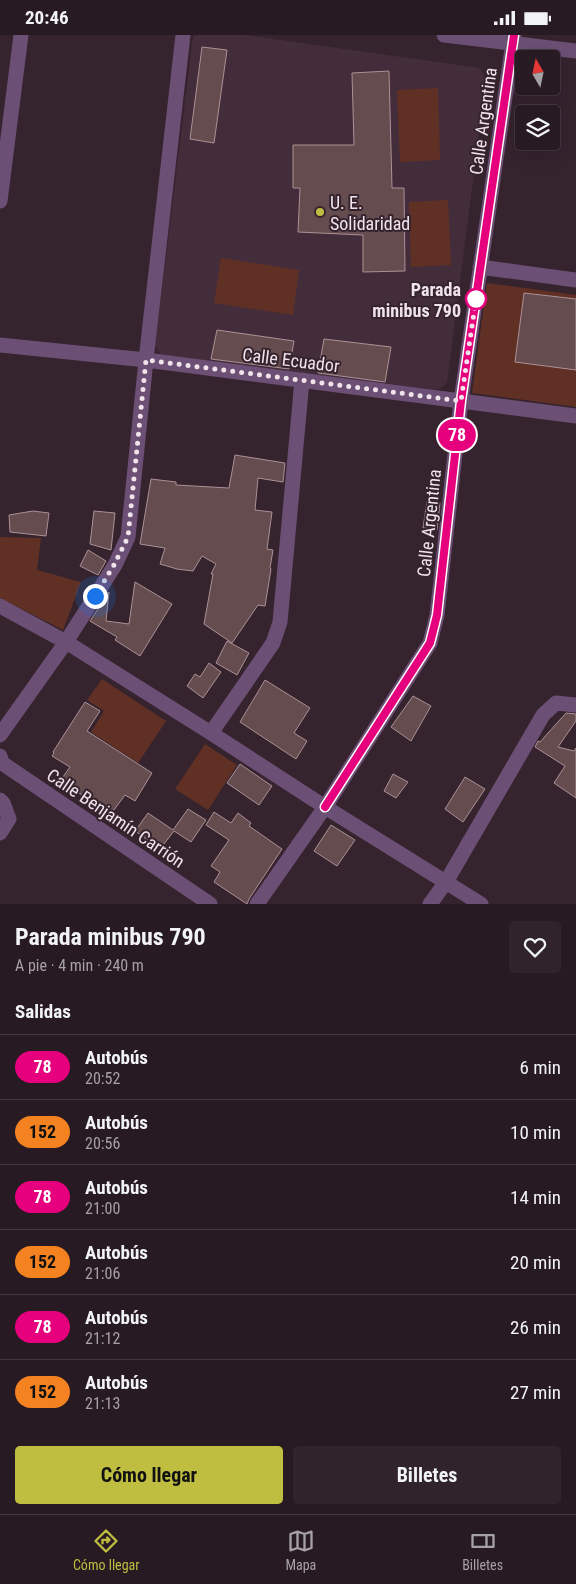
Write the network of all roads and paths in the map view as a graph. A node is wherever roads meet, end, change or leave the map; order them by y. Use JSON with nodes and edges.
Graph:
{"nodes":[{"id":1,"x":21,"y":35,"type":"edge"},
{"id":2,"x":183,"y":35,"type":"edge"},
{"id":3,"x":444,"y":35,"type":"edge"},
{"id":4,"x":513,"y":39,"type":"edge"},
{"id":5,"x":576,"y":51,"type":"edge"},
{"id":6,"x":0,"y":201,"type":"edge"},
{"id":7,"x":480,"y":267,"type":"junction"},
{"id":8,"x":576,"y":280,"type":"edge"},
{"id":9,"x":0,"y":345,"type":"edge"},
{"id":10,"x":146,"y":360,"type":"junction"},
{"id":11,"x":302,"y":380,"type":"junction"},
{"id":12,"x":461,"y":401,"type":"junction"},
{"id":13,"x":576,"y":416,"type":"edge"},
{"id":14,"x":0,"y":606,"type":"edge"},
{"id":15,"x":66,"y":642,"type":"junction"},
{"id":16,"x":576,"y":705,"type":"edge"},
{"id":17,"x":211,"y":733,"type":"junction"},
{"id":18,"x":0,"y":735,"type":"edge"},
{"id":19,"x":1,"y":760,"type":"edge"},
{"id":20,"x":0,"y":800,"type":"edge"},
{"id":21,"x":325,"y":807,"type":"junction"},
{"id":22,"x":0,"y":833,"type":"edge"},
{"id":23,"x":446,"y":882,"type":"junction"},
{"id":24,"x":210,"y":904,"type":"edge"},
{"id":25,"x":257,"y":904,"type":"edge"},
{"id":26,"x":430,"y":904,"type":"edge"},
{"id":27,"x":480,"y":904,"type":"edge"}],
"edges":[{"from":1,"to":6,"type":"street"},
{"from":2,"to":10,"type":"street"},
{"from":3,"to":4,"type":"street"},
{"from":4,"to":5,"type":"street"},
{"from":4,"to":7,"type":"street","name":"Calle Argentina"},
{"from":7,"to":8,"type":"street"},
{"from":7,"to":12,"type":"street","name":"Calle Argentina"},
{"from":9,"to":10,"type":"street","name":"Calle Ecuador"},
{"from":10,"to":11,"type":"street","name":"Calle Ecuador"},
{"from":10,"to":15,"type":"street"},
{"from":11,"to":12,"type":"street","name":"Calle Ecuador"},
{"from":11,"to":17,"type":"street"},
{"from":12,"to":13,"type":"street","name":"Calle Ecuador"},
{"from":12,"to":21,"type":"street","name":"Calle Argentina"},
{"from":14,"to":15,"type":"street"},
{"from":15,"to":17,"type":"street"},
{"from":15,"to":18,"type":"street"},
{"from":16,"to":23,"type":"street"},
{"from":17,"to":21,"type":"street"},
{"from":19,"to":24,"type":"street","name":"Calle Benjamín Carrión"},
{"from":20,"to":22,"type":"street"},
{"from":21,"to":23,"type":"street"},
{"from":21,"to":25,"type":"street","name":"Calle Argentina"},
{"from":23,"to":26,"type":"street"},
{"from":23,"to":27,"type":"street"}]}
